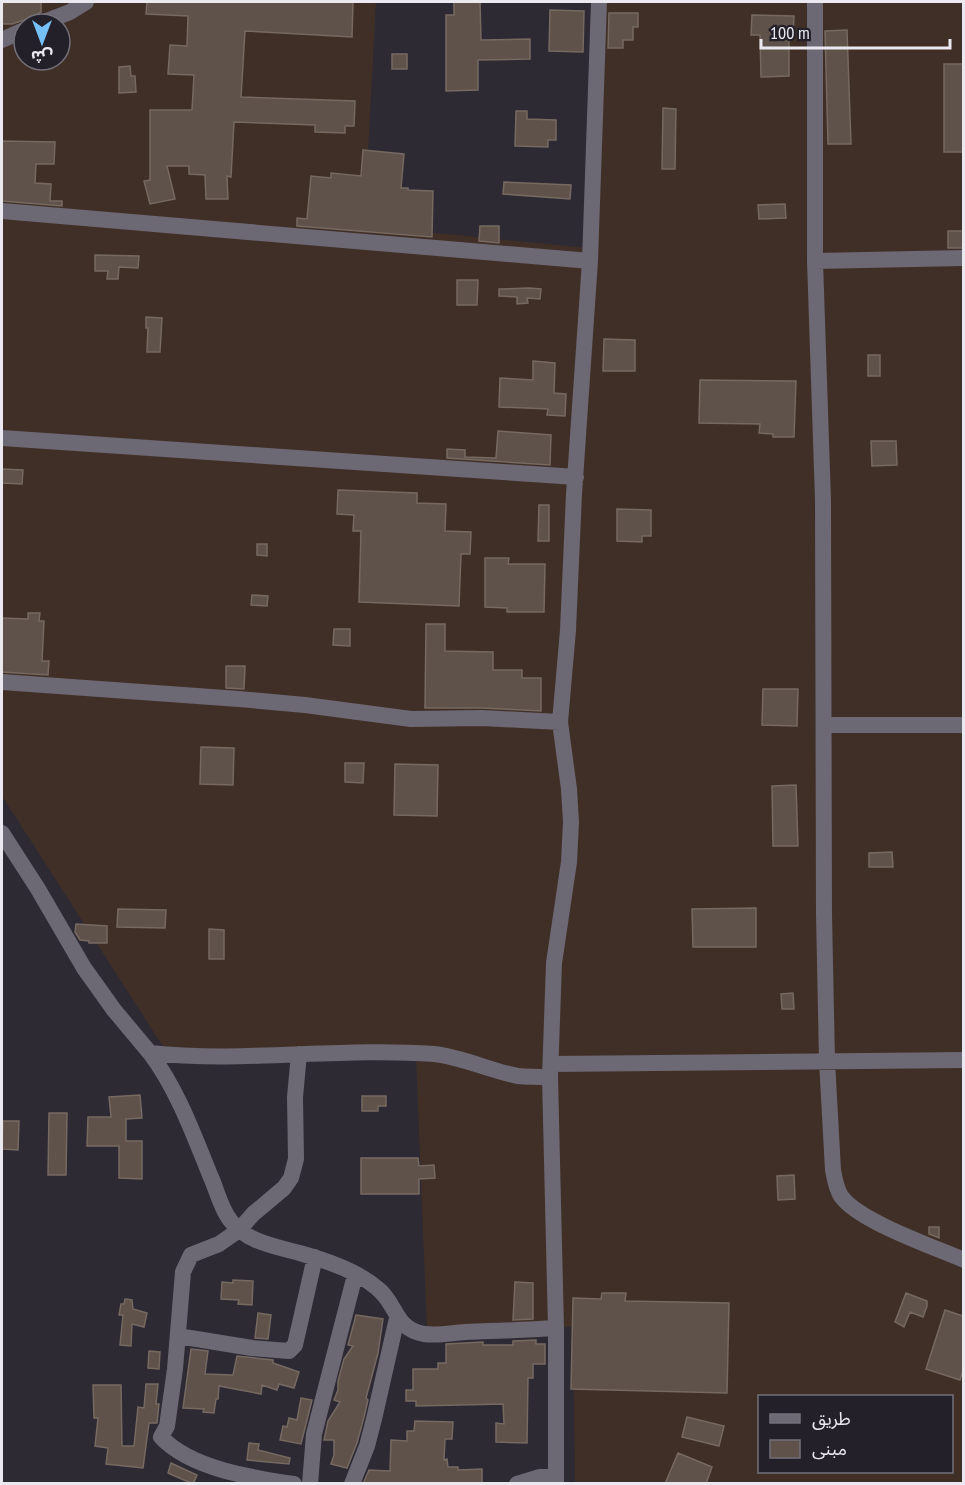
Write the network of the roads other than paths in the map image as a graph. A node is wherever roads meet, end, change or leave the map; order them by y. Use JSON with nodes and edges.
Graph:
{"nodes":[{"id":1,"x":86,"y":2,"type":"edge"},
{"id":2,"x":599,"y":2,"type":"edge"},
{"id":3,"x":815,"y":2,"type":"edge"},
{"id":4,"x":70,"y":12,"type":"edge"},
{"id":5,"x":2,"y":211,"type":"edge"},
{"id":6,"x":963,"y":258,"type":"edge"},
{"id":7,"x":590,"y":261,"type":"junction"},
{"id":8,"x":814,"y":261,"type":"junction"},
{"id":9,"x":2,"y":438,"type":"edge"},
{"id":10,"x":576,"y":477,"type":"junction"},
{"id":11,"x":2,"y":681,"type":"edge"},
{"id":12,"x":560,"y":722,"type":"junction"},
{"id":13,"x":825,"y":725,"type":"junction"},
{"id":14,"x":963,"y":725,"type":"edge"},
{"id":15,"x":2,"y":833,"type":"edge"},
{"id":16,"x":150,"y":1053,"type":"junction"},
{"id":17,"x":298,"y":1054,"type":"junction"},
{"id":18,"x":963,"y":1060,"type":"edge"},
{"id":19,"x":827,"y":1061,"type":"junction"},
{"id":20,"x":551,"y":1070,"type":"junction"},
{"id":21,"x":239,"y":1230,"type":"junction"},
{"id":22,"x":315,"y":1257,"type":"junction"},
{"id":23,"x":963,"y":1260,"type":"edge"},
{"id":24,"x":355,"y":1275,"type":"junction"},
{"id":25,"x":397,"y":1318,"type":"junction"},
{"id":26,"x":556,"y":1328,"type":"junction"},
{"id":27,"x":178,"y":1336,"type":"junction"},
{"id":28,"x":556,"y":1480,"type":"edge"},
{"id":29,"x":294,"y":1484,"type":"edge"},
{"id":30,"x":310,"y":1484,"type":"edge"},
{"id":31,"x":352,"y":1484,"type":"edge"},
{"id":32,"x":516,"y":1484,"type":"edge"}],
"edges":[{"from":1,"to":4,"type":"street"},
{"from":2,"to":7,"type":"street"},
{"from":3,"to":8,"type":"street"},
{"from":5,"to":7,"type":"street"},
{"from":6,"to":8,"type":"street"},
{"from":7,"to":10,"type":"street"},
{"from":8,"to":13,"type":"street"},
{"from":9,"to":10,"type":"street"},
{"from":10,"to":12,"type":"street"},
{"from":11,"to":12,"type":"street"},
{"from":12,"to":20,"type":"street"},
{"from":13,"to":14,"type":"street"},
{"from":13,"to":19,"type":"street"},
{"from":15,"to":16,"type":"street"},
{"from":16,"to":17,"type":"street"},
{"from":16,"to":21,"type":"street"},
{"from":17,"to":20,"type":"street"},
{"from":17,"to":21,"type":"street"},
{"from":18,"to":19,"type":"street"},
{"from":19,"to":20,"type":"street"},
{"from":19,"to":23,"type":"street"},
{"from":20,"to":26,"type":"street"},
{"from":21,"to":22,"type":"street"},
{"from":21,"to":27,"type":"street"},
{"from":22,"to":24,"type":"street"},
{"from":22,"to":27,"type":"street"},
{"from":24,"to":25,"type":"street"},
{"from":24,"to":30,"type":"street"},
{"from":25,"to":26,"type":"street"},
{"from":25,"to":31,"type":"street"},
{"from":26,"to":28,"type":"street"},
{"from":27,"to":29,"type":"street"},
{"from":28,"to":32,"type":"street"}]}
